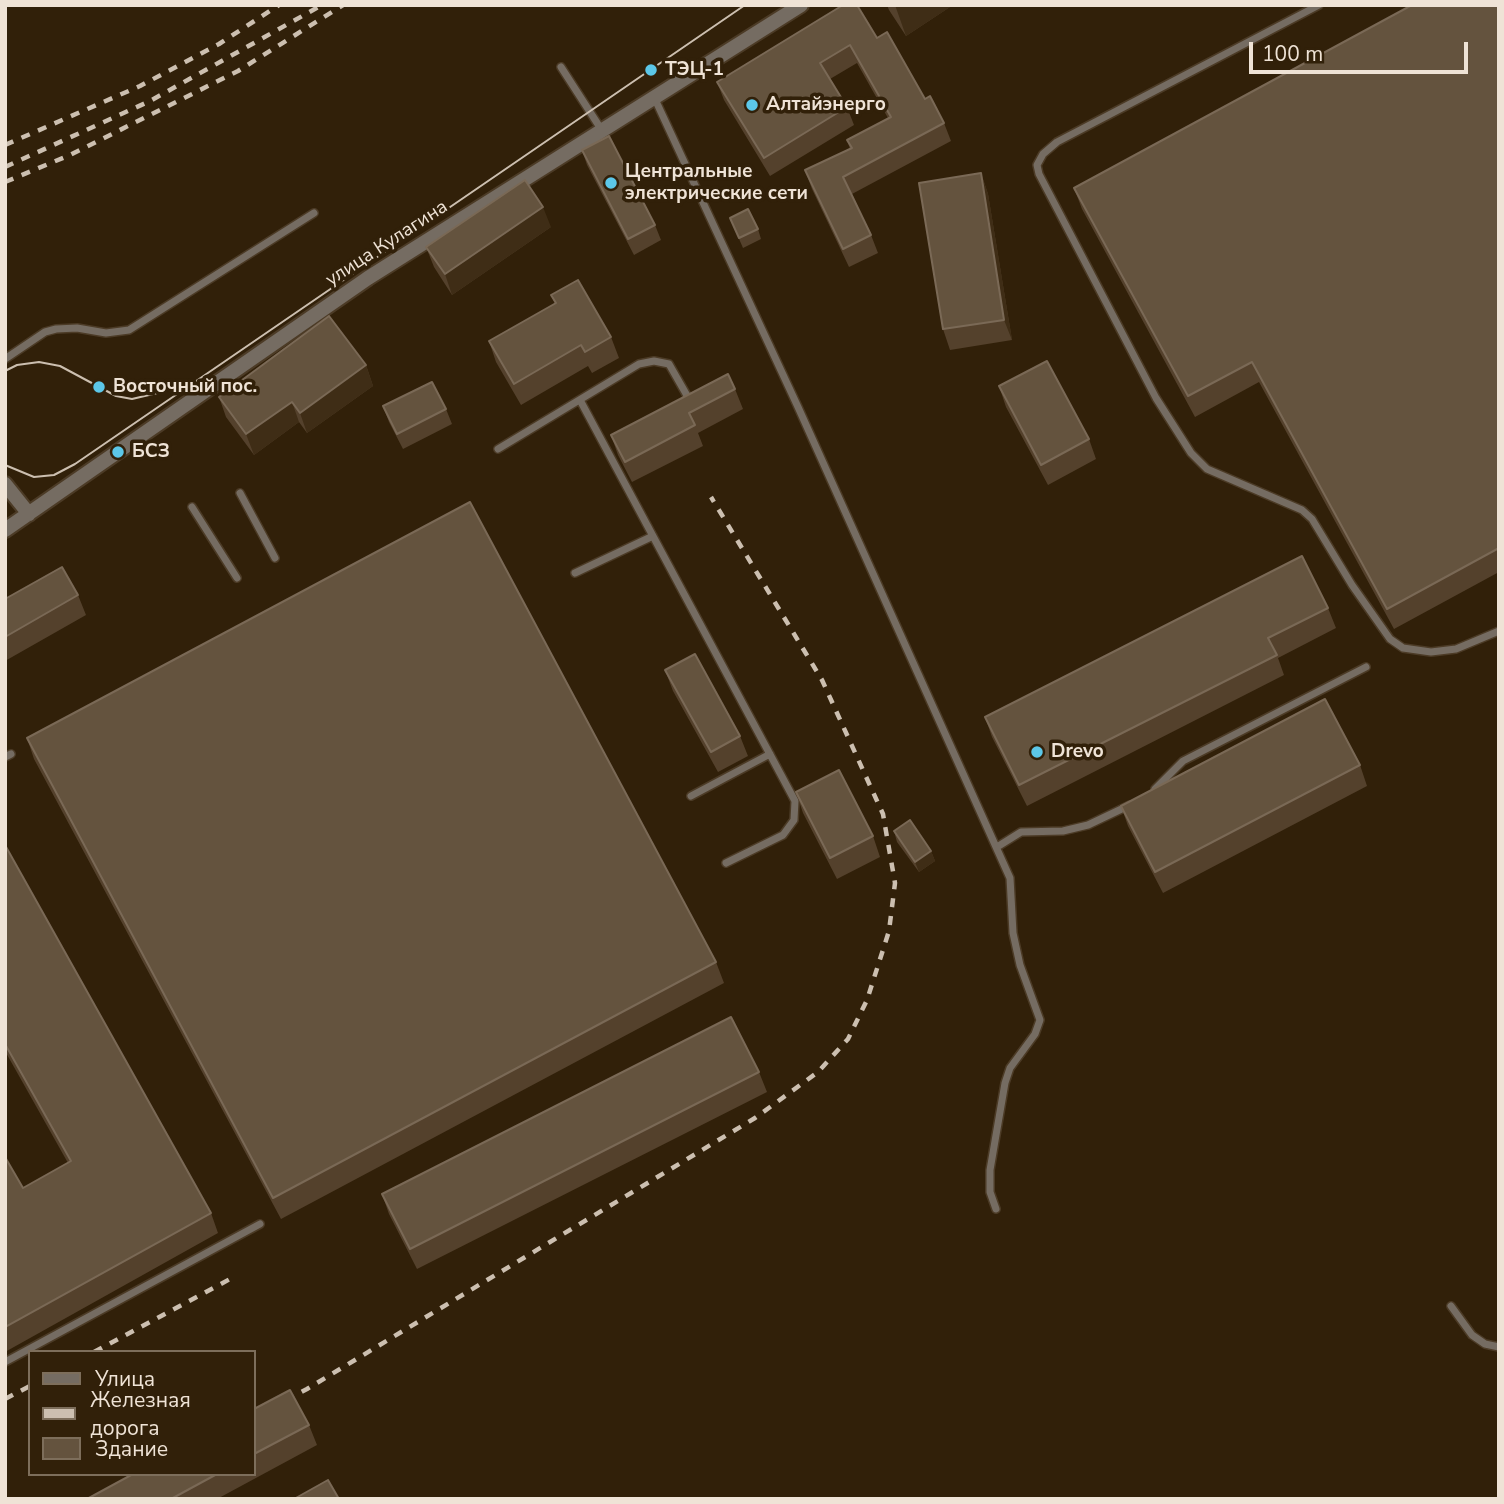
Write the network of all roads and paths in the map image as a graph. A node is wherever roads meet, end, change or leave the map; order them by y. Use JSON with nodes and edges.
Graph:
{"nodes":[{"id":1,"x":801,"y":5,"type":"edge"},
{"id":2,"x":1319,"y":5,"type":"edge"},
{"id":3,"x":561,"y":67,"type":"dead end"},
{"id":4,"x":653,"y":96,"type":"junction"},
{"id":5,"x":601,"y":129,"type":"junction"},
{"id":6,"x":314,"y":213,"type":"dead end"},
{"id":7,"x":5,"y":359,"type":"edge"},
{"id":8,"x":689,"y":399,"type":"edge"},
{"id":9,"x":580,"y":400,"type":"junction"},
{"id":10,"x":498,"y":449,"type":"dead end"},
{"id":11,"x":5,"y":484,"type":"edge"},
{"id":12,"x":240,"y":493,"type":"dead end"},
{"id":13,"x":192,"y":507,"type":"dead end"},
{"id":14,"x":29,"y":513,"type":"junction"},
{"id":15,"x":5,"y":530,"type":"edge"},
{"id":16,"x":653,"y":536,"type":"junction"},
{"id":17,"x":275,"y":558,"type":"dead end"},
{"id":18,"x":575,"y":573,"type":"dead end"},
{"id":19,"x":237,"y":578,"type":"dead end"},
{"id":20,"x":1499,"y":631,"type":"edge"},
{"id":21,"x":1366,"y":667,"type":"dead end"},
{"id":22,"x":770,"y":754,"type":"junction"},
{"id":23,"x":1147,"y":795,"type":"edge"},
{"id":24,"x":691,"y":796,"type":"dead end"},
{"id":25,"x":1137,"y":801,"type":"edge"},
{"id":26,"x":997,"y":847,"type":"junction"},
{"id":27,"x":726,"y":863,"type":"dead end"},
{"id":28,"x":996,"y":1209,"type":"dead end"},
{"id":29,"x":260,"y":1224,"type":"dead end"},
{"id":30,"x":1451,"y":1306,"type":"dead end"},
{"id":31,"x":1499,"y":1347,"type":"edge"},
{"id":32,"x":5,"y":1362,"type":"edge"}],
"edges":[{"from":1,"to":4,"type":"street","name":"улица Кулагина"},
{"from":2,"to":20,"type":"lane"},
{"from":3,"to":5,"type":"lane"},
{"from":4,"to":5,"type":"street","name":"улица Кулагина"},
{"from":4,"to":26,"type":"lane"},
{"from":5,"to":14,"type":"street","name":"улица Кулагина"},
{"from":6,"to":7,"type":"lane"},
{"from":8,"to":9,"type":"lane"},
{"from":9,"to":10,"type":"lane"},
{"from":9,"to":16,"type":"lane"},
{"from":11,"to":14,"type":"street"},
{"from":12,"to":17,"type":"lane"},
{"from":13,"to":19,"type":"lane"},
{"from":14,"to":15,"type":"street","name":"улица Кулагина"},
{"from":16,"to":18,"type":"lane"},
{"from":16,"to":22,"type":"lane"},
{"from":21,"to":23,"type":"lane"},
{"from":22,"to":24,"type":"lane"},
{"from":22,"to":27,"type":"lane"},
{"from":25,"to":26,"type":"lane"},
{"from":26,"to":28,"type":"lane"},
{"from":29,"to":32,"type":"lane"},
{"from":30,"to":31,"type":"lane"}]}
